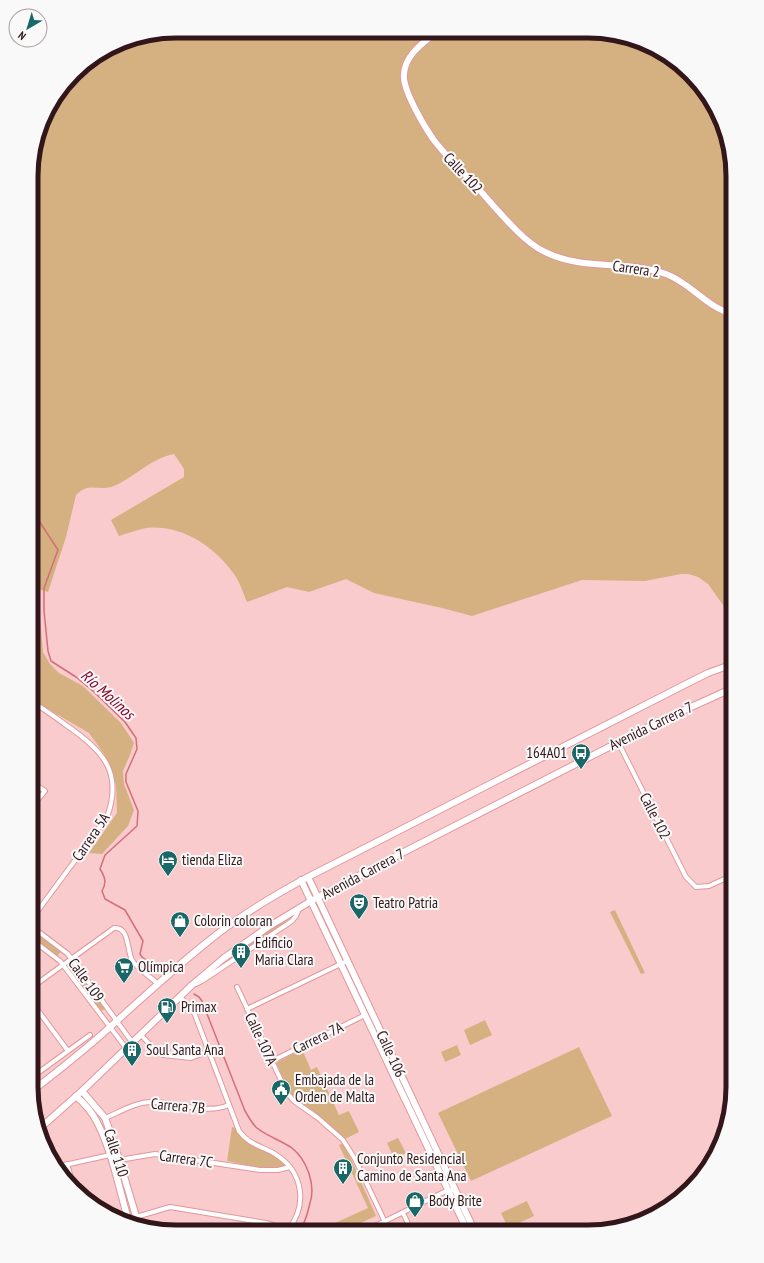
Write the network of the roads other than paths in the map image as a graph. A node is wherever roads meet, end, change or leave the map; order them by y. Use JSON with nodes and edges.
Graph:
{"nodes":[{"id":1,"x":429,"y":38,"type":"edge"},
{"id":2,"x":552,"y":256,"type":"joint"},
{"id":3,"x":726,"y":311,"type":"edge"},
{"id":4,"x":726,"y":666,"type":"edge"},
{"id":5,"x":726,"y":691,"type":"edge"},
{"id":6,"x":726,"y":692,"type":"edge"},
{"id":7,"x":721,"y":693,"type":"junction"},
{"id":8,"x":38,"y":709,"type":"edge"},
{"id":9,"x":618,"y":742,"type":"junction"},
{"id":10,"x":38,"y":786,"type":"edge"},
{"id":11,"x":38,"y":799,"type":"edge"},
{"id":12,"x":308,"y":877,"type":"junction"},
{"id":13,"x":726,"y":878,"type":"edge"},
{"id":14,"x":301,"y":880,"type":"junction"},
{"id":15,"x":317,"y":898,"type":"junction"},
{"id":16,"x":311,"y":901,"type":"junction"},
{"id":17,"x":38,"y":910,"type":"edge"},
{"id":18,"x":38,"y":931,"type":"edge"},
{"id":19,"x":38,"y":945,"type":"edge"},
{"id":20,"x":71,"y":959,"type":"junction"},
{"id":21,"x":344,"y":963,"type":"junction"},
{"id":22,"x":63,"y":964,"type":"junction"},
{"id":23,"x":38,"y":983,"type":"edge"},
{"id":24,"x":158,"y":984,"type":"junction"},
{"id":25,"x":237,"y":987,"type":"dead end"},
{"id":26,"x":179,"y":996,"type":"junction"},
{"id":27,"x":247,"y":1009,"type":"junction"},
{"id":28,"x":38,"y":1011,"type":"edge"},
{"id":29,"x":365,"y":1015,"type":"junction"},
{"id":30,"x":116,"y":1021,"type":"junction"},
{"id":31,"x":110,"y":1027,"type":"junction"},
{"id":32,"x":140,"y":1034,"type":"junction"},
{"id":33,"x":90,"y":1035,"type":"dead end"},
{"id":34,"x":132,"y":1042,"type":"junction"},
{"id":35,"x":126,"y":1048,"type":"junction"},
{"id":36,"x":68,"y":1051,"type":"junction"},
{"id":37,"x":209,"y":1051,"type":"junction"},
{"id":38,"x":272,"y":1061,"type":"junction"},
{"id":39,"x":38,"y":1073,"type":"edge"},
{"id":40,"x":38,"y":1086,"type":"edge"},
{"id":41,"x":82,"y":1091,"type":"junction"},
{"id":42,"x":76,"y":1096,"type":"junction"},
{"id":43,"x":229,"y":1105,"type":"junction"},
{"id":44,"x":105,"y":1118,"type":"junction"},
{"id":45,"x":44,"y":1125,"type":"edge"},
{"id":46,"x":110,"y":1155,"type":"junction"},
{"id":47,"x":119,"y":1160,"type":"junction"},
{"id":48,"x":67,"y":1164,"type":"junction"},
{"id":49,"x":62,"y":1165,"type":"edge"},
{"id":50,"x":290,"y":1167,"type":"junction"},
{"id":51,"x":71,"y":1176,"type":"edge"},
{"id":52,"x":448,"y":1190,"type":"junction"},
{"id":53,"x":455,"y":1190,"type":"junction"},
{"id":54,"x":403,"y":1213,"type":"junction"},
{"id":55,"x":127,"y":1216,"type":"edge"},
{"id":56,"x":137,"y":1219,"type":"edge"},
{"id":57,"x":138,"y":1219,"type":"edge"},
{"id":58,"x":385,"y":1222,"type":"junction"},
{"id":59,"x":274,"y":1225,"type":"edge"},
{"id":60,"x":292,"y":1225,"type":"edge"},
{"id":61,"x":378,"y":1225,"type":"edge"},
{"id":62,"x":409,"y":1225,"type":"edge"},
{"id":63,"x":465,"y":1225,"type":"edge"},
{"id":64,"x":472,"y":1225,"type":"edge"}],
"edges":[{"from":1,"to":2,"type":"main road","name":"Calle 102"},
{"from":2,"to":3,"type":"main road","name":"Carrera 2"},
{"from":4,"to":12,"type":"main road","name":"Avenida Carrera 7"},
{"from":5,"to":7,"type":"main road","name":"Avenida Carrera 7"},
{"from":6,"to":7,"type":"main road"},
{"from":7,"to":9,"type":"main road","name":"Avenida Carrera 7"},
{"from":8,"to":17,"type":"street","name":"Carrera 5A"},
{"from":9,"to":13,"type":"street","name":"Calle 102"},
{"from":9,"to":15,"type":"main road","name":"Avenida Carrera 7"},
{"from":10,"to":11,"type":"street"},
{"from":12,"to":14,"type":"main road","name":"Avenida Carrera 7"},
{"from":12,"to":15,"type":"main road","name":"Calle 106"},
{"from":14,"to":16,"type":"main road","name":"Calle 106"},
{"from":14,"to":24,"type":"main road","name":"Avenida Carrera 7"},
{"from":15,"to":16,"type":"main road","name":"Avenida Carrera 7"},
{"from":15,"to":21,"type":"main road","name":"Calle 106"},
{"from":16,"to":21,"type":"main road","name":"Calle 106"},
{"from":16,"to":26,"type":"main road","name":"Avenida Carrera 7"},
{"from":18,"to":20,"type":"street","name":"Calle 109"},
{"from":19,"to":22,"type":"street","name":"Calle 109"},
{"from":20,"to":22,"type":"street"},
{"from":20,"to":24,"type":"street"},
{"from":20,"to":30,"type":"street","name":"Calle 109"},
{"from":21,"to":27,"type":"street"},
{"from":21,"to":29,"type":"main road","name":"Calle 106"},
{"from":21,"to":53,"type":"main road","name":"Calle 106"},
{"from":22,"to":23,"type":"street"},
{"from":22,"to":31,"type":"street","name":"Calle 109"},
{"from":24,"to":30,"type":"main road","name":"Avenida Carrera 7"},
{"from":25,"to":27,"type":"street","name":"Calle 107A"},
{"from":26,"to":32,"type":"main road","name":"Avenida Carrera 7"},
{"from":26,"to":37,"type":"street"},
{"from":27,"to":38,"type":"street","name":"Calle 107A"},
{"from":28,"to":36,"type":"street"},
{"from":29,"to":38,"type":"street","name":"Carrera 7A"},
{"from":29,"to":52,"type":"main road","name":"Calle 106"},
{"from":30,"to":31,"type":"main road","name":"Avenida Carrera 7"},
{"from":30,"to":34,"type":"street","name":"Calle 109"},
{"from":31,"to":35,"type":"street","name":"Calle 109"},
{"from":31,"to":40,"type":"main road","name":"Avenida Carrera 7"},
{"from":32,"to":34,"type":"main road","name":"Avenida Carrera 7"},
{"from":32,"to":37,"type":"street"},
{"from":33,"to":36,"type":"street"},
{"from":34,"to":35,"type":"main road","name":"Avenida Carrera 7"},
{"from":35,"to":41,"type":"main road","name":"Avenida Carrera 7"},
{"from":36,"to":39,"type":"street"},
{"from":37,"to":43,"type":"street"},
{"from":38,"to":58,"type":"street","name":"Calle 107A"},
{"from":41,"to":42,"type":"main road","name":"Avenida Carrera 7"},
{"from":41,"to":44,"type":"main road","name":"Calle 110"},
{"from":42,"to":45,"type":"main road","name":"Avenida Carrera 7"},
{"from":42,"to":46,"type":"main road","name":"Calle 110"},
{"from":43,"to":44,"type":"street","name":"Carrera 7B"},
{"from":43,"to":50,"type":"street"},
{"from":44,"to":47,"type":"main road","name":"Calle 110"},
{"from":46,"to":47,"type":"street"},
{"from":46,"to":48,"type":"street"},
{"from":46,"to":55,"type":"main road","name":"Calle 110"},
{"from":47,"to":50,"type":"street","name":"Carrera 7C"},
{"from":47,"to":56,"type":"main road","name":"Calle 110"},
{"from":48,"to":49,"type":"street"},
{"from":48,"to":51,"type":"street"},
{"from":50,"to":60,"type":"street"},
{"from":52,"to":53,"type":"street"},
{"from":52,"to":54,"type":"street"},
{"from":52,"to":63,"type":"main road","name":"Calle 106"},
{"from":53,"to":64,"type":"main road","name":"Calle 106"},
{"from":54,"to":58,"type":"street"},
{"from":54,"to":62,"type":"street"},
{"from":57,"to":59,"type":"street"},
{"from":58,"to":61,"type":"street"}]}
